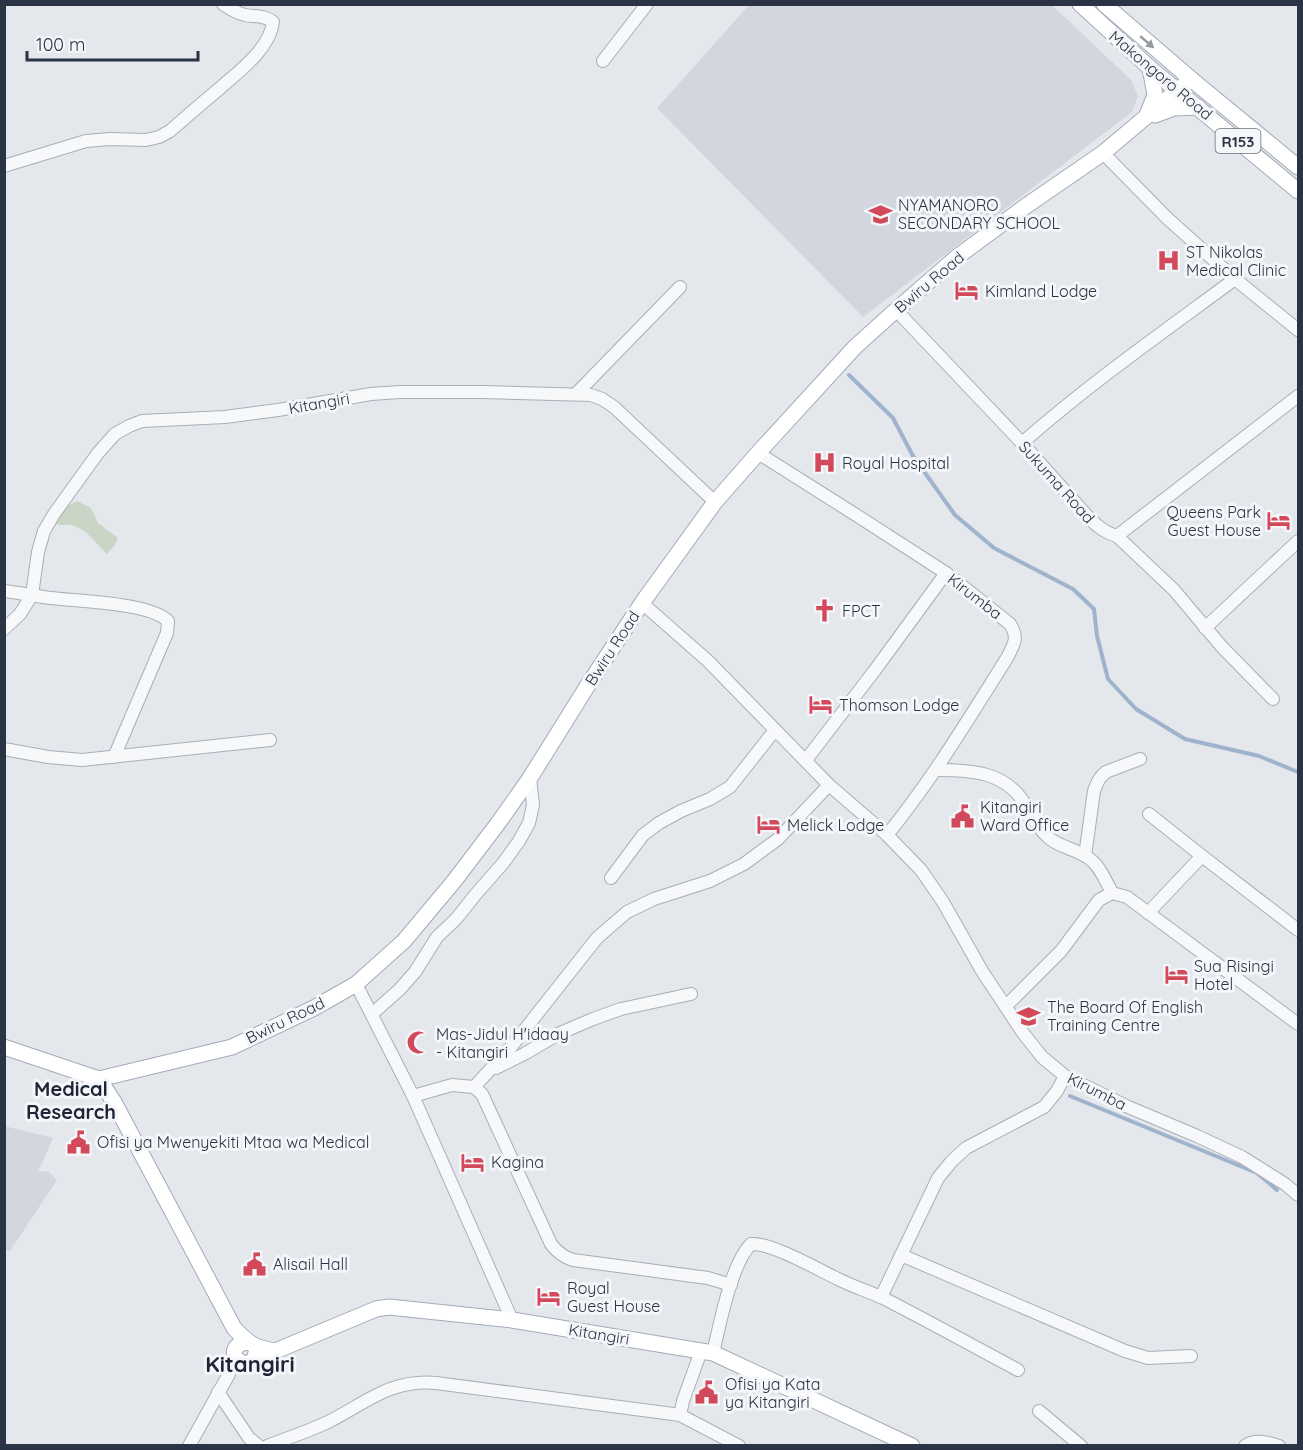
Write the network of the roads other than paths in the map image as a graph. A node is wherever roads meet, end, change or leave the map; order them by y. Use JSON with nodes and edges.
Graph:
{"nodes":[{"id":1,"x":223,"y":4,"type":"edge"},
{"id":2,"x":647,"y":4,"type":"edge"},
{"id":3,"x":1080,"y":4,"type":"edge"},
{"id":4,"x":1104,"y":4,"type":"edge"},
{"id":5,"x":603,"y":61,"type":"dead end"},
{"id":6,"x":1150,"y":68,"type":"junction"},
{"id":7,"x":1191,"y":79,"type":"junction"},
{"id":8,"x":1178,"y":91,"type":"junction"},
{"id":9,"x":1198,"y":107,"type":"junction"},
{"id":10,"x":1146,"y":118,"type":"junction"},
{"id":11,"x":1102,"y":153,"type":"junction"},
{"id":12,"x":4,"y":166,"type":"edge"},
{"id":13,"x":1299,"y":167,"type":"edge"},
{"id":14,"x":1299,"y":191,"type":"edge"},
{"id":15,"x":1236,"y":279,"type":"junction"},
{"id":16,"x":680,"y":287,"type":"dead end"},
{"id":17,"x":896,"y":310,"type":"junction"},
{"id":18,"x":1299,"y":330,"type":"edge"},
{"id":19,"x":576,"y":394,"type":"junction"},
{"id":20,"x":1299,"y":396,"type":"edge"},
{"id":21,"x":1022,"y":443,"type":"junction"},
{"id":22,"x":758,"y":453,"type":"junction"},
{"id":23,"x":715,"y":502,"type":"junction"},
{"id":24,"x":1117,"y":536,"type":"junction"},
{"id":25,"x":1299,"y":541,"type":"edge"},
{"id":26,"x":946,"y":573,"type":"junction"},
{"id":27,"x":4,"y":591,"type":"edge"},
{"id":28,"x":32,"y":595,"type":"junction"},
{"id":29,"x":642,"y":603,"type":"junction"},
{"id":30,"x":4,"y":628,"type":"edge"},
{"id":31,"x":1204,"y":628,"type":"junction"},
{"id":32,"x":1273,"y":699,"type":"dead end"},
{"id":33,"x":775,"y":730,"type":"junction"},
{"id":34,"x":270,"y":740,"type":"dead end"},
{"id":35,"x":4,"y":749,"type":"edge"},
{"id":36,"x":114,"y":757,"type":"junction"},
{"id":37,"x":1140,"y":759,"type":"dead end"},
{"id":38,"x":806,"y":760,"type":"junction"},
{"id":39,"x":936,"y":770,"type":"junction"},
{"id":40,"x":530,"y":778,"type":"junction"},
{"id":41,"x":829,"y":784,"type":"junction"},
{"id":42,"x":1149,"y":814,"type":"dead end"},
{"id":43,"x":887,"y":835,"type":"junction"},
{"id":44,"x":1085,"y":856,"type":"junction"},
{"id":45,"x":1202,"y":856,"type":"junction"},
{"id":46,"x":611,"y":878,"type":"dead end"},
{"id":47,"x":1112,"y":893,"type":"junction"},
{"id":48,"x":1148,"y":913,"type":"junction"},
{"id":49,"x":1299,"y":930,"type":"edge"},
{"id":50,"x":356,"y":984,"type":"junction"},
{"id":51,"x":691,"y":994,"type":"dead end"},
{"id":52,"x":1006,"y":1006,"type":"junction"},
{"id":53,"x":372,"y":1014,"type":"junction"},
{"id":54,"x":1299,"y":1024,"type":"edge"},
{"id":55,"x":4,"y":1047,"type":"edge"},
{"id":56,"x":489,"y":1071,"type":"junction"},
{"id":57,"x":1065,"y":1076,"type":"junction"},
{"id":58,"x":99,"y":1078,"type":"junction"},
{"id":59,"x":474,"y":1087,"type":"junction"},
{"id":60,"x":413,"y":1096,"type":"junction"},
{"id":61,"x":1299,"y":1195,"type":"edge"},
{"id":62,"x":901,"y":1255,"type":"junction"},
{"id":63,"x":731,"y":1284,"type":"junction"},
{"id":64,"x":880,"y":1297,"type":"junction"},
{"id":65,"x":512,"y":1320,"type":"junction"},
{"id":66,"x":245,"y":1352,"type":"junction"},
{"id":67,"x":707,"y":1352,"type":"junction"},
{"id":68,"x":1191,"y":1356,"type":"dead end"},
{"id":69,"x":1018,"y":1370,"type":"dead end"},
{"id":70,"x":218,"y":1392,"type":"junction"},
{"id":71,"x":1039,"y":1411,"type":"dead end"},
{"id":72,"x":680,"y":1415,"type":"junction"},
{"id":73,"x":267,"y":1445,"type":"edge"},
{"id":74,"x":189,"y":1446,"type":"edge"},
{"id":75,"x":739,"y":1446,"type":"edge"},
{"id":76,"x":912,"y":1446,"type":"edge"},
{"id":77,"x":1082,"y":1446,"type":"edge"},
{"id":78,"x":1245,"y":1446,"type":"edge"},
{"id":79,"x":1279,"y":1446,"type":"edge"}],
"edges":[{"from":1,"to":12,"type":"street"},
{"from":2,"to":5,"type":"street"},
{"from":3,"to":6,"type":"main road","name":"Makongoro Road","number":"R153"},
{"from":4,"to":7,"type":"main road","name":"Makongoro Road","number":"R153","one_way":true},
{"from":6,"to":8,"type":"main road","name":"Makongoro Road","number":"R153"},
{"from":6,"to":10,"type":"main road"},
{"from":7,"to":8,"type":"main road","name":"Bwiru Road"},
{"from":7,"to":13,"type":"main road","name":"Makongoro Road","number":"R153"},
{"from":8,"to":9,"type":"main road","name":"Makongoro Road","number":"R153"},
{"from":8,"to":10,"type":"main road","name":"Bwiru Road"},
{"from":9,"to":10,"type":"main road"},
{"from":9,"to":14,"type":"main road","name":"Makongoro Road","number":"R153"},
{"from":10,"to":11,"type":"main road","name":"Bwiru Road"},
{"from":11,"to":15,"type":"street"},
{"from":11,"to":17,"type":"main road","name":"Bwiru Road"},
{"from":15,"to":18,"type":"street"},
{"from":15,"to":21,"type":"street"},
{"from":16,"to":19,"type":"street"},
{"from":17,"to":21,"type":"street","name":"Sukuma Road"},
{"from":17,"to":22,"type":"main road","name":"Bwiru Road"},
{"from":19,"to":23,"type":"street","name":"Kitangiri"},
{"from":19,"to":28,"type":"street","name":"Kitangiri"},
{"from":20,"to":24,"type":"street"},
{"from":21,"to":24,"type":"street","name":"Sukuma Road"},
{"from":22,"to":23,"type":"main road","name":"Bwiru Road"},
{"from":22,"to":26,"type":"street","name":"Kirumba"},
{"from":23,"to":29,"type":"main road","name":"Bwiru Road"},
{"from":24,"to":31,"type":"street","name":"Sukuma Road"},
{"from":25,"to":31,"type":"street"},
{"from":26,"to":38,"type":"street"},
{"from":26,"to":39,"type":"street","name":"Kirumba"},
{"from":27,"to":28,"type":"street"},
{"from":28,"to":30,"type":"street","name":"Kitangiri"},
{"from":28,"to":36,"type":"street"},
{"from":29,"to":33,"type":"street","name":"Kirumba"},
{"from":29,"to":40,"type":"main road","name":"Bwiru Road"},
{"from":31,"to":32,"type":"street","name":"Sukuma Road"},
{"from":33,"to":38,"type":"street","name":"Kirumba"},
{"from":33,"to":46,"type":"street"},
{"from":34,"to":36,"type":"street"},
{"from":35,"to":36,"type":"street"},
{"from":37,"to":44,"type":"street"},
{"from":38,"to":41,"type":"street","name":"Kirumba"},
{"from":39,"to":43,"type":"street","name":"Kirumba"},
{"from":39,"to":44,"type":"street"},
{"from":40,"to":50,"type":"main road","name":"Bwiru Road"},
{"from":40,"to":53,"type":"street"},
{"from":41,"to":43,"type":"street","name":"Kirumba"},
{"from":41,"to":56,"type":"street"},
{"from":42,"to":45,"type":"street"},
{"from":43,"to":52,"type":"street","name":"Kirumba"},
{"from":44,"to":47,"type":"street"},
{"from":45,"to":48,"type":"street"},
{"from":45,"to":49,"type":"street"},
{"from":47,"to":48,"type":"street"},
{"from":47,"to":52,"type":"street"},
{"from":48,"to":54,"type":"street"},
{"from":50,"to":53,"type":"street"},
{"from":50,"to":58,"type":"main road","name":"Bwiru Road"},
{"from":51,"to":56,"type":"street"},
{"from":52,"to":57,"type":"street","name":"Kirumba"},
{"from":53,"to":60,"type":"street"},
{"from":55,"to":58,"type":"main road"},
{"from":56,"to":59,"type":"street"},
{"from":57,"to":61,"type":"street","name":"Kirumba"},
{"from":57,"to":62,"type":"street"},
{"from":58,"to":66,"type":"main road"},
{"from":59,"to":60,"type":"street"},
{"from":59,"to":63,"type":"street"},
{"from":60,"to":65,"type":"street"},
{"from":62,"to":64,"type":"street"},
{"from":62,"to":68,"type":"street"},
{"from":63,"to":64,"type":"street"},
{"from":63,"to":67,"type":"street"},
{"from":64,"to":69,"type":"street"},
{"from":65,"to":66,"type":"main road","name":"Kitangiri"},
{"from":65,"to":67,"type":"main road","name":"Kitangiri"},
{"from":66,"to":70,"type":"street"},
{"from":67,"to":72,"type":"street"},
{"from":67,"to":76,"type":"main road","name":"Kitangiri"},
{"from":70,"to":73,"type":"street"},
{"from":70,"to":74,"type":"street"},
{"from":71,"to":77,"type":"street"},
{"from":72,"to":73,"type":"street"},
{"from":72,"to":75,"type":"street"},
{"from":78,"to":79,"type":"street"}]}
